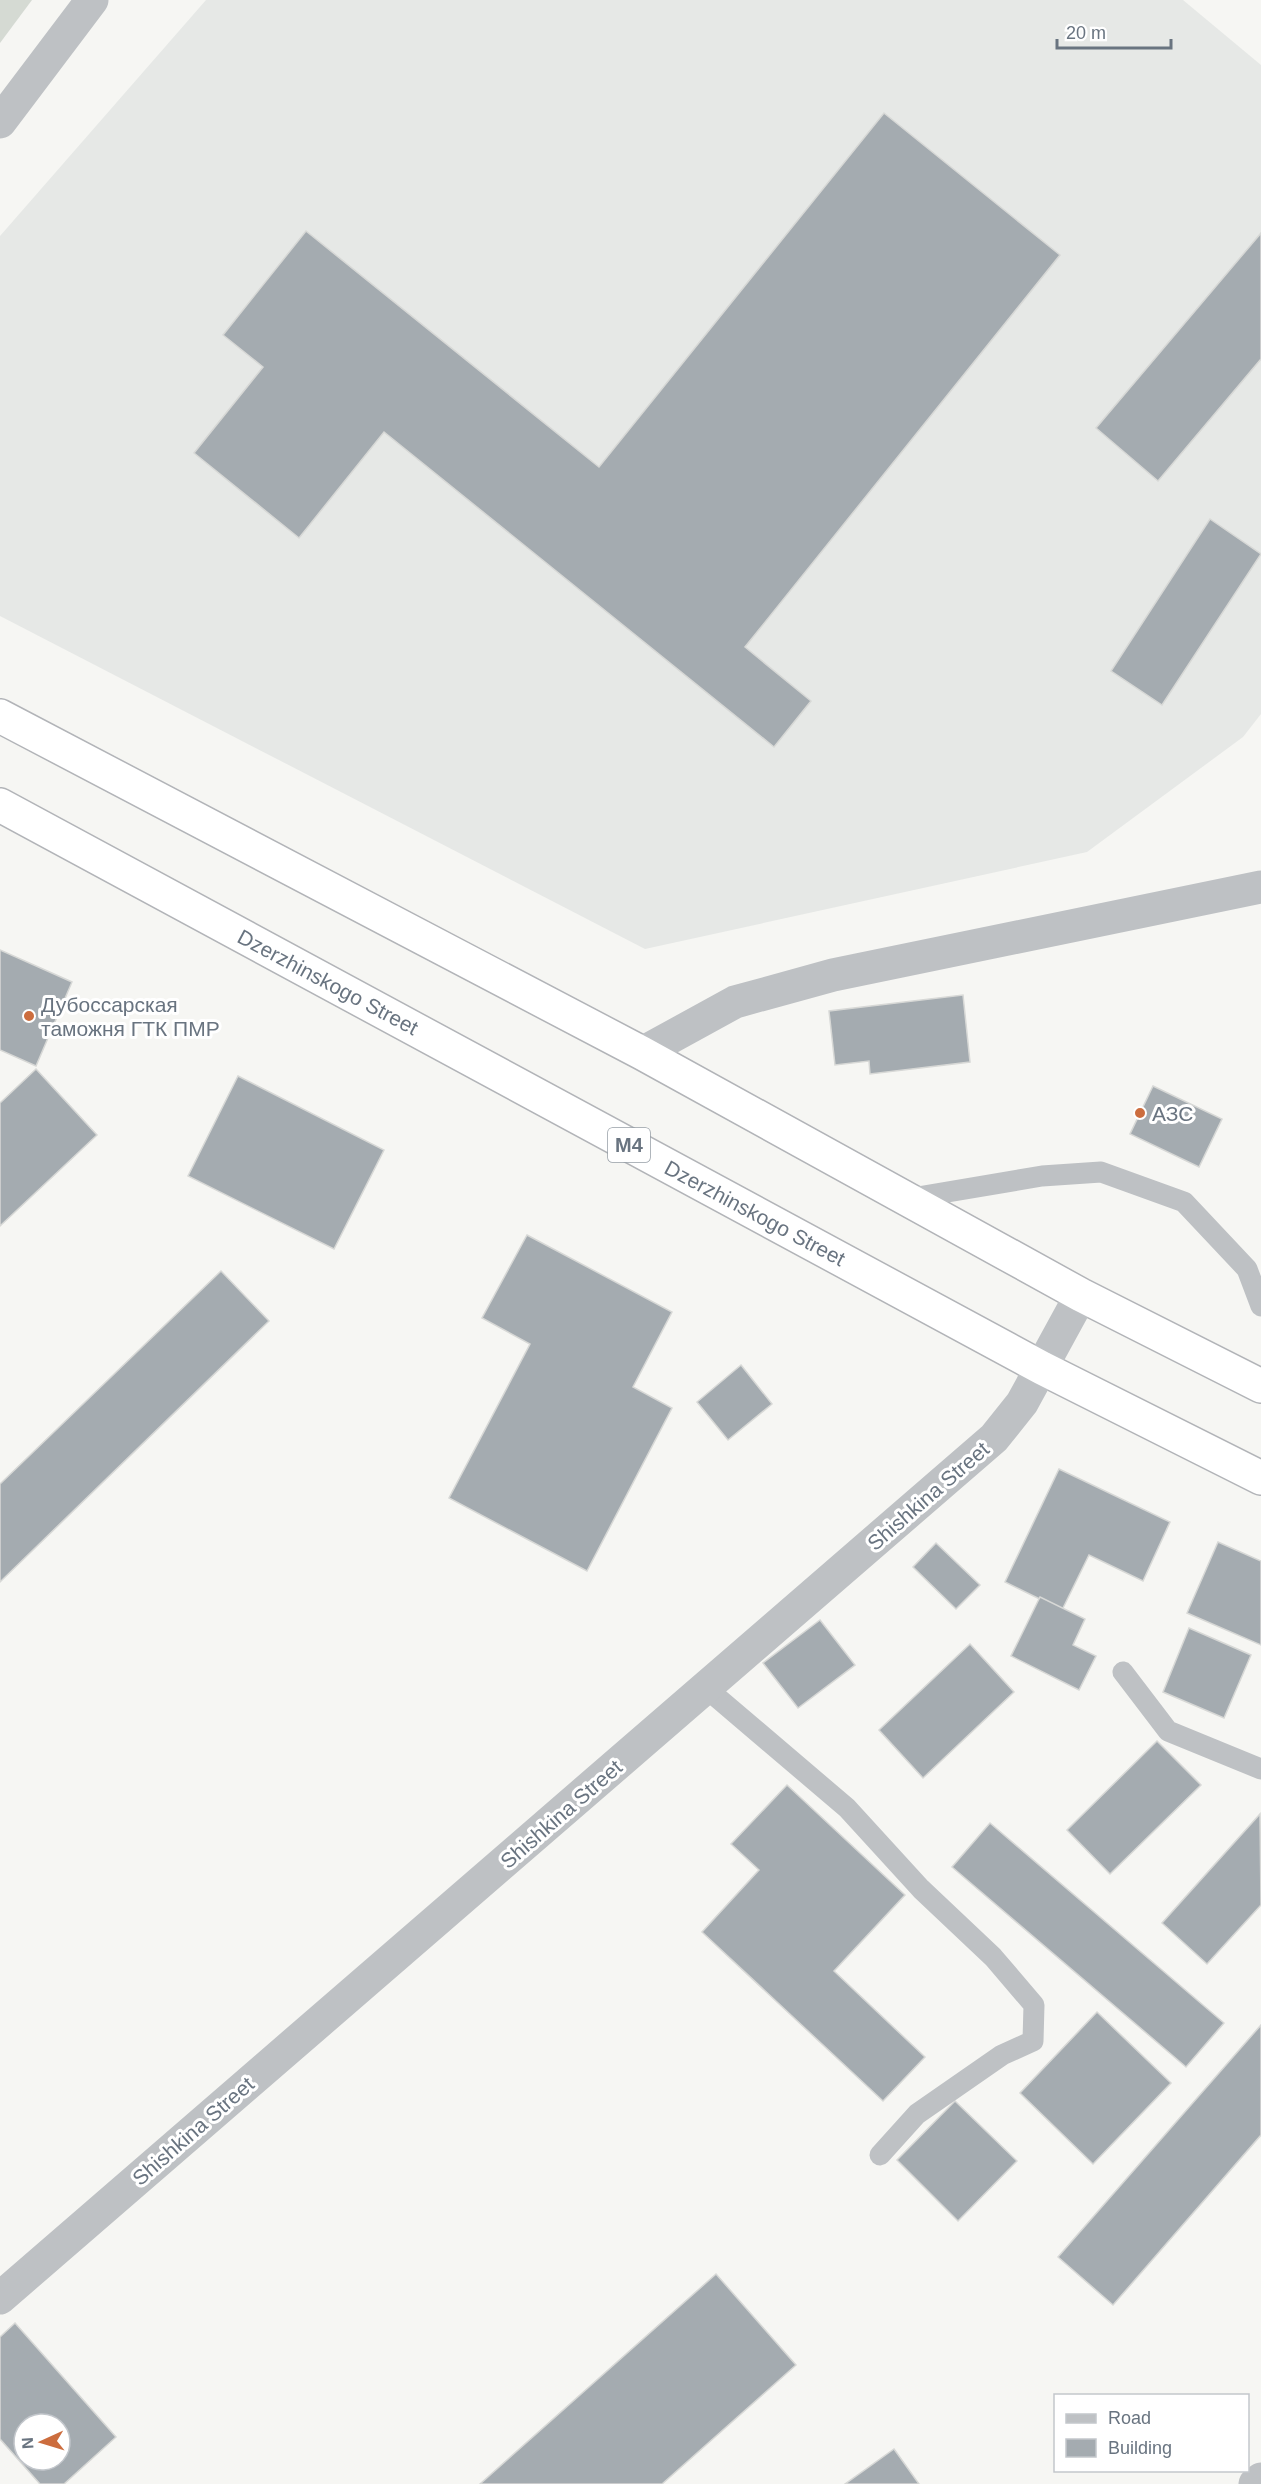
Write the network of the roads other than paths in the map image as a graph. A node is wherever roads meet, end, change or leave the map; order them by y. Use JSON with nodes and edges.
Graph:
{"nodes":[{"id":1,"x":92,"y":0,"type":"edge"},
{"id":2,"x":0,"y":122,"type":"edge"},
{"id":3,"x":0,"y":716,"type":"edge"},
{"id":4,"x":0,"y":805,"type":"edge"},
{"id":5,"x":1261,"y":887,"type":"edge"},
{"id":6,"x":642,"y":1053,"type":"junction"},
{"id":7,"x":906,"y":1199,"type":"junction"},
{"id":8,"x":1081,"y":1295,"type":"junction"},
{"id":9,"x":1261,"y":1306,"type":"edge"},
{"id":10,"x":1042,"y":1368,"type":"junction"},
{"id":11,"x":1261,"y":1386,"type":"edge"},
{"id":12,"x":1261,"y":1478,"type":"edge"},
{"id":13,"x":1124,"y":1672,"type":"dead end"},
{"id":14,"x":706,"y":1688,"type":"junction"},
{"id":15,"x":1261,"y":1769,"type":"edge"},
{"id":16,"x":880,"y":2155,"type":"dead end"},
{"id":17,"x":0,"y":2298,"type":"edge"},
{"id":18,"x":1261,"y":2479,"type":"edge"},
{"id":19,"x":1255,"y":2484,"type":"edge"}],
"edges":[{"from":1,"to":2,"type":"street"},
{"from":3,"to":6,"type":"highway"},
{"from":4,"to":10,"type":"highway","name":"Dzerzhinskogo Street","number":"M4"},
{"from":5,"to":6,"type":"street"},
{"from":6,"to":7,"type":"highway"},
{"from":7,"to":8,"type":"highway"},
{"from":7,"to":9,"type":"lane"},
{"from":8,"to":10,"type":"street","name":"Shishkina Street"},
{"from":8,"to":11,"type":"highway"},
{"from":10,"to":12,"type":"highway","name":"Dzerzhinskogo Street","number":"M4"},
{"from":10,"to":14,"type":"street","name":"Shishkina Street"},
{"from":13,"to":15,"type":"lane"},
{"from":14,"to":16,"type":"lane"},
{"from":14,"to":17,"type":"street","name":"Shishkina Street"},
{"from":18,"to":19,"type":"street"}]}
